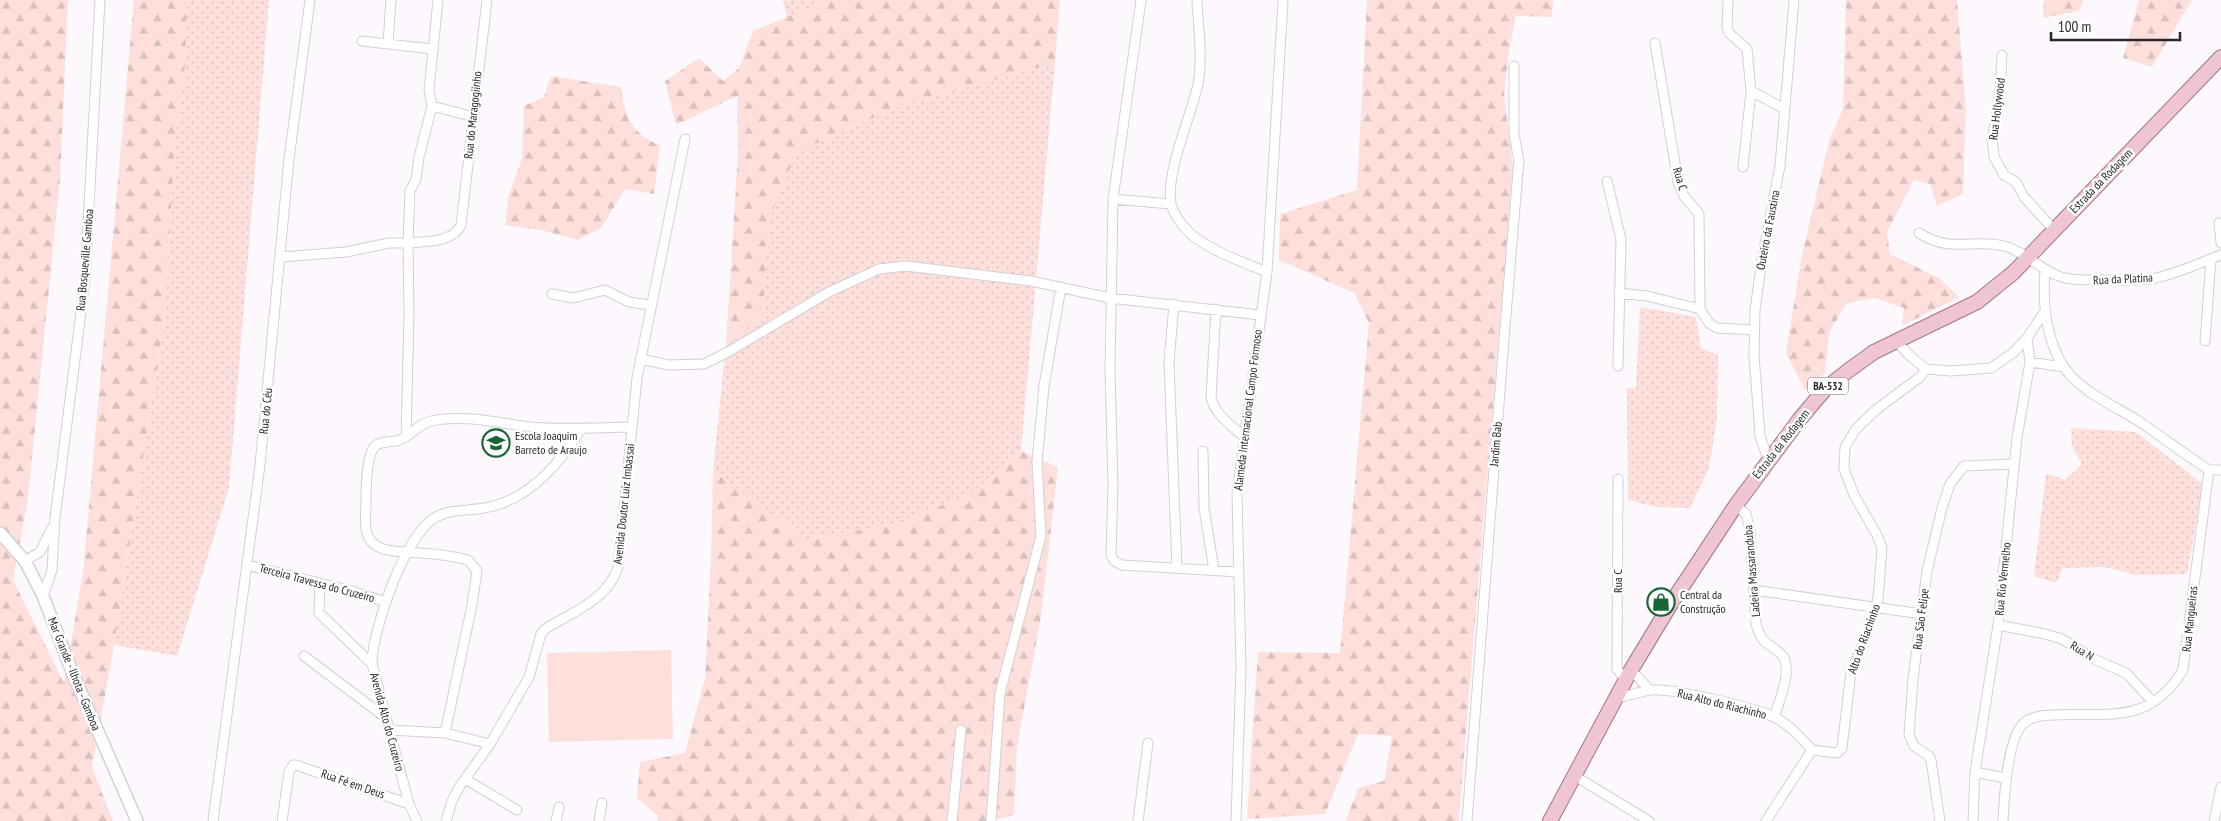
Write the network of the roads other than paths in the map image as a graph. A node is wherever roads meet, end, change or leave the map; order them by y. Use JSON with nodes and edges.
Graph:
{"nodes":[{"id":1,"x":100,"y":0,"type":"edge"},
{"id":2,"x":310,"y":0,"type":"edge"},
{"id":3,"x":391,"y":0,"type":"edge"},
{"id":4,"x":438,"y":0,"type":"edge"},
{"id":5,"x":487,"y":0,"type":"edge"},
{"id":6,"x":1141,"y":0,"type":"edge"},
{"id":7,"x":1196,"y":0,"type":"edge"},
{"id":8,"x":1283,"y":0,"type":"edge"},
{"id":9,"x":1728,"y":0,"type":"edge"},
{"id":10,"x":1794,"y":0,"type":"edge"},
{"id":11,"x":362,"y":41,"type":"dead end"},
{"id":12,"x":1655,"y":43,"type":"dead end"},
{"id":13,"x":388,"y":44,"type":"junction"},
{"id":14,"x":432,"y":49,"type":"junction"},
{"id":15,"x":2002,"y":55,"type":"dead end"},
{"id":16,"x":2221,"y":57,"type":"edge"},
{"id":17,"x":1514,"y":66,"type":"dead end"},
{"id":18,"x":1751,"y":91,"type":"junction"},
{"id":19,"x":432,"y":106,"type":"junction"},
{"id":20,"x":1785,"y":109,"type":"junction"},
{"id":21,"x":474,"y":116,"type":"junction"},
{"id":22,"x":685,"y":139,"type":"dead end"},
{"id":23,"x":1743,"y":167,"type":"dead end"},
{"id":24,"x":1607,"y":181,"type":"dead end"},
{"id":25,"x":1113,"y":199,"type":"junction"},
{"id":26,"x":1171,"y":204,"type":"junction"},
{"id":27,"x":2219,"y":223,"type":"dead end"},
{"id":28,"x":2054,"y":230,"type":"junction"},
{"id":29,"x":1919,"y":233,"type":"dead end"},
{"id":30,"x":408,"y":243,"type":"junction"},
{"id":31,"x":2221,"y":243,"type":"edge"},
{"id":32,"x":2221,"y":255,"type":"edge"},
{"id":33,"x":281,"y":257,"type":"junction"},
{"id":34,"x":2027,"y":258,"type":"junction"},
{"id":35,"x":2211,"y":259,"type":"junction"},
{"id":36,"x":2045,"y":271,"type":"junction"},
{"id":37,"x":1266,"y":272,"type":"junction"},
{"id":38,"x":1062,"y":287,"type":"junction"},
{"id":39,"x":1619,"y":293,"type":"junction"},
{"id":40,"x":552,"y":294,"type":"dead end"},
{"id":41,"x":1110,"y":298,"type":"junction"},
{"id":42,"x":1174,"y":304,"type":"junction"},
{"id":43,"x":650,"y":305,"type":"junction"},
{"id":44,"x":1216,"y":308,"type":"junction"},
{"id":45,"x":1700,"y":309,"type":"junction"},
{"id":46,"x":2045,"y":311,"type":"junction"},
{"id":47,"x":1260,"y":315,"type":"junction"},
{"id":48,"x":1754,"y":330,"type":"junction"},
{"id":49,"x":2027,"y":338,"type":"junction"},
{"id":50,"x":2205,"y":341,"type":"dead end"},
{"id":51,"x":1897,"y":342,"type":"junction"},
{"id":52,"x":640,"y":359,"type":"junction"},
{"id":53,"x":2030,"y":362,"type":"junction"},
{"id":54,"x":1618,"y":366,"type":"dead end"},
{"id":55,"x":2063,"y":366,"type":"junction"},
{"id":56,"x":1926,"y":369,"type":"junction"},
{"id":57,"x":631,"y":427,"type":"junction"},
{"id":58,"x":581,"y":429,"type":"junction"},
{"id":59,"x":406,"y":437,"type":"junction"},
{"id":60,"x":1244,"y":437,"type":"junction"},
{"id":61,"x":1203,"y":450,"type":"dead end"},
{"id":62,"x":1768,"y":459,"type":"junction"},
{"id":63,"x":2014,"y":464,"type":"junction"},
{"id":64,"x":2209,"y":470,"type":"junction"},
{"id":65,"x":2221,"y":470,"type":"edge"},
{"id":66,"x":1618,"y":479,"type":"dead end"},
{"id":67,"x":1736,"y":505,"type":"junction"},
{"id":68,"x":55,"y":518,"type":"junction"},
{"id":69,"x":0,"y":533,"type":"edge"},
{"id":70,"x":405,"y":553,"type":"junction"},
{"id":71,"x":25,"y":561,"type":"junction"},
{"id":72,"x":247,"y":565,"type":"junction"},
{"id":73,"x":1177,"y":568,"type":"junction"},
{"id":74,"x":1214,"y":570,"type":"junction"},
{"id":75,"x":1239,"y":572,"type":"junction"},
{"id":76,"x":320,"y":583,"type":"junction"},
{"id":77,"x":1754,"y":590,"type":"junction"},
{"id":78,"x":43,"y":596,"type":"junction"},
{"id":79,"x":386,"y":602,"type":"junction"},
{"id":80,"x":1876,"y":606,"type":"junction"},
{"id":81,"x":1922,"y":614,"type":"junction"},
{"id":82,"x":1998,"y":625,"type":"junction"},
{"id":83,"x":304,"y":656,"type":"dead end"},
{"id":84,"x":372,"y":664,"type":"junction"},
{"id":85,"x":1629,"y":675,"type":"junction"},
{"id":86,"x":1650,"y":690,"type":"junction"},
{"id":87,"x":1616,"y":698,"type":"junction"},
{"id":88,"x":2153,"y":702,"type":"junction"},
{"id":89,"x":1774,"y":717,"type":"junction"},
{"id":90,"x":386,"y":718,"type":"junction"},
{"id":91,"x":390,"y":730,"type":"junction"},
{"id":92,"x":961,"y":730,"type":"dead end"},
{"id":93,"x":445,"y":733,"type":"junction"},
{"id":94,"x":1148,"y":743,"type":"dead end"},
{"id":95,"x":490,"y":744,"type":"junction"},
{"id":96,"x":1812,"y":750,"type":"junction"},
{"id":97,"x":1975,"y":772,"type":"junction"},
{"id":98,"x":1575,"y":776,"type":"junction"},
{"id":99,"x":2005,"y":778,"type":"junction"},
{"id":100,"x":465,"y":779,"type":"junction"},
{"id":101,"x":2221,"y":787,"type":"edge"},
{"id":102,"x":602,"y":803,"type":"dead end"},
{"id":103,"x":409,"y":804,"type":"junction"},
{"id":104,"x":558,"y":807,"type":"dead end"},
{"id":105,"x":517,"y":810,"type":"dead end"},
{"id":106,"x":137,"y":821,"type":"edge"},
{"id":107,"x":213,"y":821,"type":"edge"},
{"id":108,"x":282,"y":821,"type":"edge"},
{"id":109,"x":417,"y":821,"type":"edge"},
{"id":110,"x":446,"y":821,"type":"edge"},
{"id":111,"x":556,"y":821,"type":"edge"},
{"id":112,"x":599,"y":821,"type":"edge"},
{"id":113,"x":952,"y":821,"type":"edge"},
{"id":114,"x":991,"y":821,"type":"edge"},
{"id":115,"x":1138,"y":821,"type":"edge"},
{"id":116,"x":1236,"y":821,"type":"edge"},
{"id":117,"x":1467,"y":821,"type":"edge"},
{"id":118,"x":1550,"y":821,"type":"edge"},
{"id":119,"x":1649,"y":821,"type":"edge"},
{"id":120,"x":1766,"y":821,"type":"edge"},
{"id":121,"x":1940,"y":821,"type":"edge"},
{"id":122,"x":1973,"y":821,"type":"edge"},
{"id":123,"x":2003,"y":821,"type":"edge"},
{"id":124,"x":2214,"y":821,"type":"edge"}],
"edges":[{"from":1,"to":68,"type":"street","name":"Rua Bosqueville Gamboa"},
{"from":2,"to":33,"type":"street","name":"Rua do Céu"},
{"from":3,"to":13,"type":"street"},
{"from":4,"to":14,"type":"street"},
{"from":5,"to":21,"type":"street","name":"Rua do Maragogiinho"},
{"from":6,"to":25,"type":"street"},
{"from":7,"to":26,"type":"street"},
{"from":8,"to":37,"type":"street","name":"Alameda Internacional Campo Formoso"},
{"from":9,"to":18,"type":"street"},
{"from":10,"to":20,"type":"street","name":"Outeiro da Faustina"},
{"from":11,"to":13,"type":"street"},
{"from":12,"to":45,"type":"street","name":"Rua C"},
{"from":13,"to":14,"type":"street"},
{"from":14,"to":19,"type":"street"},
{"from":15,"to":28,"type":"street","name":"Rua Hollywood"},
{"from":16,"to":28,"type":"main road","name":"Estrada da Rodagem","number":"BA-532"},
{"from":17,"to":117,"type":"street","name":"Jardim Bab"},
{"from":18,"to":20,"type":"street"},
{"from":18,"to":23,"type":"street"},
{"from":19,"to":21,"type":"street"},
{"from":19,"to":30,"type":"street"},
{"from":20,"to":48,"type":"street","name":"Outeiro da Faustina"},
{"from":21,"to":30,"type":"street","name":"Rua do Maragogiinho"},
{"from":22,"to":43,"type":"street","name":"Avenida Doutor Luiz Imbassai"},
{"from":24,"to":39,"type":"street"},
{"from":25,"to":26,"type":"street"},
{"from":25,"to":41,"type":"street"},
{"from":26,"to":37,"type":"street"},
{"from":27,"to":31,"type":"street"},
{"from":28,"to":34,"type":"main road","name":"Estrada da Rodagem","number":"BA-532"},
{"from":29,"to":34,"type":"street","name":"Rua da Platina"},
{"from":30,"to":33,"type":"street"},
{"from":30,"to":59,"type":"street"},
{"from":32,"to":35,"type":"street","name":"Rua da Platina"},
{"from":33,"to":72,"type":"street","name":"Rua do Céu"},
{"from":34,"to":36,"type":"street","name":"Rua da Platina"},
{"from":34,"to":51,"type":"main road","name":"Estrada da Rodagem","number":"BA-532"},
{"from":35,"to":36,"type":"street","name":"Rua da Platina"},
{"from":35,"to":50,"type":"street"},
{"from":36,"to":46,"type":"street"},
{"from":37,"to":47,"type":"street","name":"Alameda Internacional Campo Formoso"},
{"from":38,"to":41,"type":"street"},
{"from":38,"to":52,"type":"street"},
{"from":38,"to":114,"type":"street"},
{"from":39,"to":45,"type":"street"},
{"from":39,"to":54,"type":"street"},
{"from":40,"to":43,"type":"street"},
{"from":41,"to":42,"type":"street"},
{"from":41,"to":73,"type":"street"},
{"from":42,"to":44,"type":"street"},
{"from":42,"to":73,"type":"street"},
{"from":43,"to":52,"type":"street","name":"Avenida Doutor Luiz Imbassai"},
{"from":44,"to":47,"type":"street"},
{"from":44,"to":60,"type":"street"},
{"from":45,"to":48,"type":"street"},
{"from":46,"to":49,"type":"street"},
{"from":46,"to":55,"type":"street"},
{"from":47,"to":60,"type":"street","name":"Alameda Internacional Campo Formoso"},
{"from":48,"to":62,"type":"street","name":"Outeiro da Faustina"},
{"from":49,"to":53,"type":"street","name":"Rua Rio Vermelho"},
{"from":49,"to":56,"type":"street"},
{"from":51,"to":56,"type":"street"},
{"from":51,"to":62,"type":"main road","name":"Estrada da Rodagem","number":"BA-532"},
{"from":52,"to":57,"type":"street","name":"Avenida Doutor Luiz Imbassai"},
{"from":53,"to":55,"type":"street"},
{"from":53,"to":63,"type":"street","name":"Rua Rio Vermelho"},
{"from":55,"to":64,"type":"street"},
{"from":56,"to":80,"type":"street","name":"Alto do Riachinho"},
{"from":57,"to":58,"type":"street"},
{"from":57,"to":95,"type":"street","name":"Avenida Doutor Luiz Imbassai"},
{"from":58,"to":59,"type":"street"},
{"from":58,"to":70,"type":"street","name":"Avenida Alto do Cruzeiro"},
{"from":59,"to":70,"type":"street"},
{"from":60,"to":75,"type":"street","name":"Alameda Internacional Campo Formoso"},
{"from":61,"to":74,"type":"street"},
{"from":62,"to":67,"type":"main road","name":"Estrada da Rodagem","number":"BA-532"},
{"from":63,"to":81,"type":"street","name":"Rua São Felipe"},
{"from":63,"to":82,"type":"street","name":"Rua Rio Vermelho"},
{"from":64,"to":65,"type":"street"},
{"from":64,"to":88,"type":"street","name":"Rua Mangueiras"},
{"from":66,"to":85,"type":"street","name":"Rua C"},
{"from":67,"to":77,"type":"street","name":"Ladeira Massaranduba"},
{"from":67,"to":85,"type":"main road","name":"Estrada da Rodagem","number":"BA-532"},
{"from":68,"to":71,"type":"street","name":"Rua Bosqueville Gamboa"},
{"from":68,"to":78,"type":"street","name":"Rua Bosqueville Gamboa"},
{"from":69,"to":71,"type":"street","name":"Mar Grande - Ilhota - Gamboa"},
{"from":70,"to":79,"type":"street","name":"Avenida Alto do Cruzeiro"},
{"from":70,"to":93,"type":"street"},
{"from":71,"to":78,"type":"street","name":"Mar Grande - Ilhota - Gamboa"},
{"from":72,"to":76,"type":"street","name":"Terceira Travessa do Cruzeiro"},
{"from":72,"to":107,"type":"street","name":"Rua do Céu"},
{"from":73,"to":74,"type":"street"},
{"from":74,"to":75,"type":"street"},
{"from":75,"to":116,"type":"street","name":"Alameda Internacional Campo Formoso"},
{"from":76,"to":79,"type":"street","name":"Terceira Travessa do Cruzeiro"},
{"from":76,"to":84,"type":"street"},
{"from":77,"to":80,"type":"street"},
{"from":77,"to":89,"type":"street","name":"Ladeira Massaranduba"},
{"from":78,"to":106,"type":"street","name":"Mar Grande - Ilhota - Gamboa"},
{"from":79,"to":84,"type":"street","name":"Avenida Alto do Cruzeiro"},
{"from":80,"to":81,"type":"street"},
{"from":80,"to":96,"type":"street","name":"Alto do Riachinho"},
{"from":81,"to":121,"type":"street","name":"Rua São Felipe"},
{"from":82,"to":88,"type":"street","name":"Rua N"},
{"from":82,"to":97,"type":"street","name":"Rua Rio Vermelho"},
{"from":83,"to":90,"type":"street"},
{"from":84,"to":90,"type":"street","name":"Avenida Alto do Cruzeiro"},
{"from":85,"to":86,"type":"street"},
{"from":85,"to":87,"type":"main road","name":"Estrada da Rodagem","number":"BA-532"},
{"from":86,"to":87,"type":"street","name":"Rua Alto do Riachinho"},
{"from":86,"to":89,"type":"street","name":"Rua Alto do Riachinho"},
{"from":87,"to":98,"type":"main road","name":"Estrada da Rodagem","number":"BA-532"},
{"from":88,"to":99,"type":"street","name":"Rua Mangueiras"},
{"from":89,"to":96,"type":"street","name":"Rua Alto do Riachinho"},
{"from":90,"to":91,"type":"street","name":"Avenida Alto do Cruzeiro"},
{"from":91,"to":93,"type":"street"},
{"from":91,"to":103,"type":"street","name":"Avenida Alto do Cruzeiro"},
{"from":92,"to":113,"type":"street"},
{"from":93,"to":95,"type":"street"},
{"from":94,"to":115,"type":"street"},
{"from":95,"to":100,"type":"street","name":"Avenida Doutor Luiz Imbassai"},
{"from":96,"to":120,"type":"street"},
{"from":97,"to":99,"type":"street"},
{"from":97,"to":122,"type":"street","name":"Rua Rio Vermelho"},
{"from":98,"to":118,"type":"main road","name":"Estrada da Rodagem","number":"BA-532"},
{"from":98,"to":119,"type":"street"},
{"from":99,"to":123,"type":"street","name":"Rua Mangueiras"},
{"from":100,"to":105,"type":"street"},
{"from":100,"to":110,"type":"street","name":"Avenida Doutor Luiz Imbassai"},
{"from":101,"to":124,"type":"street"},
{"from":102,"to":112,"type":"street"},
{"from":103,"to":108,"type":"street","name":"Rua Fé em Deus"},
{"from":103,"to":109,"type":"street","name":"Avenida Alto do Cruzeiro"},
{"from":104,"to":111,"type":"street"}]}
